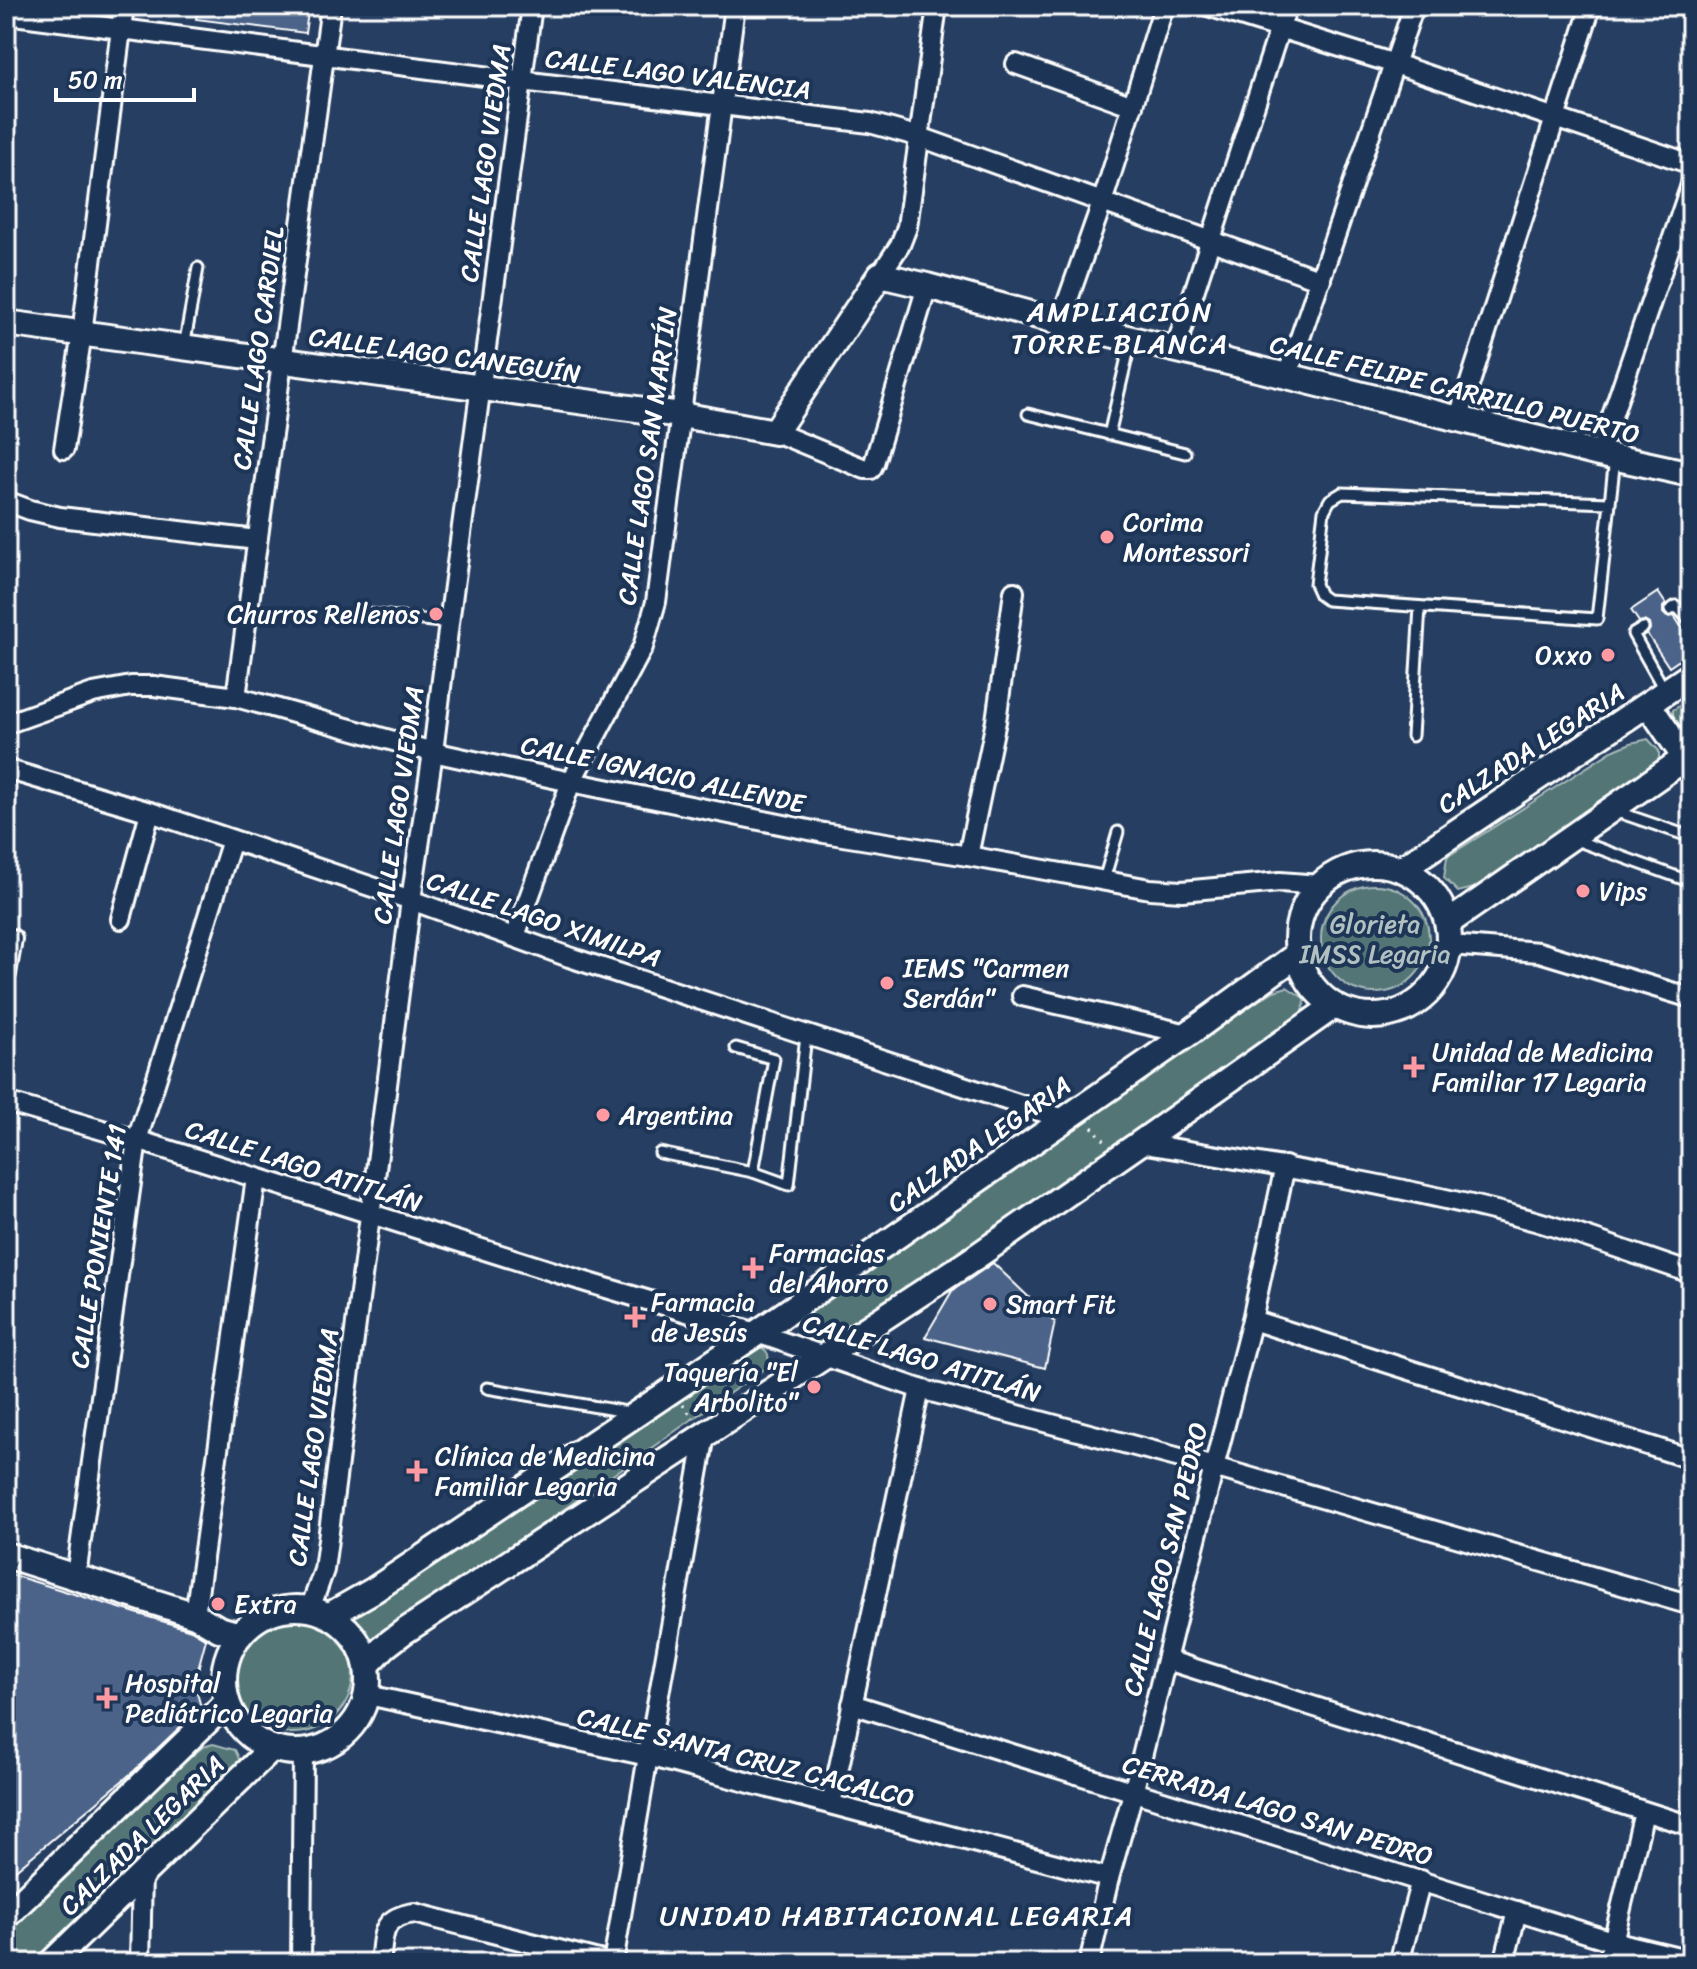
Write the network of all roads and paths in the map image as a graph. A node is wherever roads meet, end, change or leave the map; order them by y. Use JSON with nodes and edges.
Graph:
{"nodes":[{"id":1,"x":124,"y":6,"type":"edge"},
{"id":2,"x":331,"y":6,"type":"edge"},
{"id":3,"x":532,"y":6,"type":"edge"},
{"id":4,"x":735,"y":6,"type":"edge"},
{"id":5,"x":937,"y":6,"type":"edge"},
{"id":6,"x":1164,"y":6,"type":"edge"},
{"id":7,"x":1208,"y":6,"type":"edge"},
{"id":8,"x":1287,"y":6,"type":"edge"},
{"id":9,"x":1414,"y":6,"type":"edge"},
{"id":10,"x":1591,"y":6,"type":"edge"},
{"id":11,"x":6,"y":14,"type":"edge"},
{"id":12,"x":1280,"y":28,"type":"junction"},
{"id":13,"x":121,"y":30,"type":"junction"},
{"id":14,"x":324,"y":56,"type":"junction"},
{"id":15,"x":1016,"y":64,"type":"dead end"},
{"id":16,"x":1395,"y":64,"type":"junction"},
{"id":17,"x":522,"y":81,"type":"junction"},
{"id":18,"x":721,"y":105,"type":"junction"},
{"id":19,"x":1133,"y":106,"type":"junction"},
{"id":20,"x":1554,"y":118,"type":"junction"},
{"id":21,"x":920,"y":137,"type":"junction"},
{"id":22,"x":1691,"y":164,"type":"edge"},
{"id":23,"x":1691,"y":185,"type":"edge"},
{"id":24,"x":1102,"y":203,"type":"junction"},
{"id":25,"x":1209,"y":241,"type":"junction"},
{"id":26,"x":198,"y":268,"type":"dead end"},
{"id":27,"x":880,"y":275,"type":"junction"},
{"id":28,"x":1321,"y":280,"type":"junction"},
{"id":29,"x":927,"y":286,"type":"junction"},
{"id":30,"x":1060,"y":322,"type":"junction"},
{"id":31,"x":6,"y":323,"type":"edge"},
{"id":32,"x":82,"y":333,"type":"junction"},
{"id":33,"x":1131,"y":340,"type":"junction"},
{"id":34,"x":184,"y":347,"type":"junction"},
{"id":35,"x":1175,"y":350,"type":"junction"},
{"id":36,"x":283,"y":362,"type":"junction"},
{"id":37,"x":1287,"y":376,"type":"junction"},
{"id":38,"x":481,"y":388,"type":"junction"},
{"id":39,"x":1028,"y":414,"type":"dead end"},
{"id":40,"x":681,"y":415,"type":"junction"},
{"id":41,"x":1458,"y":420,"type":"junction"},
{"id":42,"x":775,"y":432,"type":"junction"},
{"id":43,"x":1109,"y":435,"type":"junction"},
{"id":44,"x":64,"y":449,"type":"dead end"},
{"id":45,"x":1185,"y":453,"type":"dead end"},
{"id":46,"x":1607,"y":456,"type":"junction"},
{"id":47,"x":1691,"y":474,"type":"edge"},
{"id":48,"x":6,"y":501,"type":"edge"},
{"id":49,"x":1609,"y":503,"type":"junction"},
{"id":50,"x":257,"y":540,"type":"junction"},
{"id":51,"x":1014,"y":592,"type":"dead end"},
{"id":52,"x":1420,"y":607,"type":"junction"},
{"id":53,"x":1670,"y":610,"type":"dead end"},
{"id":54,"x":369,"y":614,"type":"dead end"},
{"id":55,"x":1691,"y":622,"type":"edge"},
{"id":56,"x":449,"y":623,"type":"junction"},
{"id":57,"x":1643,"y":628,"type":"dead end"},
{"id":58,"x":1691,"y":675,"type":"edge"},
{"id":59,"x":236,"y":697,"type":"junction"},
{"id":60,"x":1657,"y":698,"type":"junction"},
{"id":61,"x":6,"y":724,"type":"edge"},
{"id":62,"x":1412,"y":736,"type":"dead end"},
{"id":63,"x":433,"y":752,"type":"junction"},
{"id":64,"x":1688,"y":756,"type":"edge"},
{"id":65,"x":6,"y":769,"type":"edge"},
{"id":66,"x":571,"y":782,"type":"junction"},
{"id":67,"x":1611,"y":809,"type":"junction"},
{"id":68,"x":150,"y":812,"type":"junction"},
{"id":69,"x":1118,"y":832,"type":"dead end"},
{"id":70,"x":1691,"y":837,"type":"edge"},
{"id":71,"x":1570,"y":838,"type":"junction"},
{"id":72,"x":232,"y":840,"type":"junction"},
{"id":73,"x":968,"y":856,"type":"junction"},
{"id":74,"x":1401,"y":869,"type":"junction"},
{"id":75,"x":1104,"y":880,"type":"junction"},
{"id":76,"x":1691,"y":882,"type":"edge"},
{"id":77,"x":1320,"y":885,"type":"junction"},
{"id":78,"x":411,"y":900,"type":"junction"},
{"id":79,"x":121,"y":919,"type":"dead end"},
{"id":80,"x":1449,"y":934,"type":"junction"},
{"id":81,"x":515,"y":936,"type":"junction"},
{"id":82,"x":12,"y":939,"type":"dead end"},
{"id":83,"x":1298,"y":954,"type":"junction"},
{"id":84,"x":6,"y":974,"type":"edge"},
{"id":85,"x":1022,"y":996,"type":"dead end"},
{"id":86,"x":1691,"y":998,"type":"edge"},
{"id":87,"x":1334,"y":1006,"type":"junction"},
{"id":88,"x":1188,"y":1034,"type":"junction"},
{"id":89,"x":806,"y":1036,"type":"junction"},
{"id":90,"x":736,"y":1048,"type":"dead end"},
{"id":91,"x":6,"y":1102,"type":"edge"},
{"id":92,"x":1070,"y":1114,"type":"junction"},
{"id":93,"x":137,"y":1140,"type":"junction"},
{"id":94,"x":1130,"y":1150,"type":"junction"},
{"id":95,"x":660,"y":1153,"type":"dead end"},
{"id":96,"x":1285,"y":1166,"type":"junction"},
{"id":97,"x":753,"y":1172,"type":"junction"},
{"id":98,"x":256,"y":1178,"type":"junction"},
{"id":99,"x":371,"y":1215,"type":"junction"},
{"id":100,"x":1691,"y":1273,"type":"edge"},
{"id":101,"x":1252,"y":1320,"type":"junction"},
{"id":102,"x":757,"y":1333,"type":"junction"},
{"id":103,"x":825,"y":1357,"type":"junction"},
{"id":104,"x":487,"y":1388,"type":"dead end"},
{"id":105,"x":671,"y":1389,"type":"junction"},
{"id":106,"x":920,"y":1389,"type":"junction"},
{"id":107,"x":635,"y":1413,"type":"junction"},
{"id":108,"x":705,"y":1435,"type":"junction"},
{"id":109,"x":1691,"y":1459,"type":"edge"},
{"id":110,"x":1214,"y":1467,"type":"junction"},
{"id":111,"x":6,"y":1555,"type":"edge"},
{"id":112,"x":76,"y":1576,"type":"junction"},
{"id":113,"x":1691,"y":1605,"type":"edge"},
{"id":114,"x":320,"y":1612,"type":"junction"},
{"id":115,"x":195,"y":1615,"type":"junction"},
{"id":116,"x":229,"y":1638,"type":"junction"},
{"id":117,"x":1167,"y":1660,"type":"junction"},
{"id":118,"x":368,"y":1664,"type":"junction"},
{"id":119,"x":368,"y":1695,"type":"junction"},
{"id":120,"x":227,"y":1702,"type":"junction"},
{"id":121,"x":852,"y":1704,"type":"junction"},
{"id":122,"x":272,"y":1748,"type":"junction"},
{"id":123,"x":303,"y":1752,"type":"junction"},
{"id":124,"x":648,"y":1756,"type":"junction"},
{"id":125,"x":1133,"y":1793,"type":"junction"},
{"id":126,"x":831,"y":1804,"type":"junction"},
{"id":127,"x":1644,"y":1812,"type":"junction"},
{"id":128,"x":1691,"y":1826,"type":"edge"},
{"id":129,"x":142,"y":1873,"type":"junction"},
{"id":130,"x":1109,"y":1878,"type":"junction"},
{"id":131,"x":1421,"y":1880,"type":"junction"},
{"id":132,"x":1517,"y":1911,"type":"junction"},
{"id":133,"x":6,"y":1916,"type":"edge"},
{"id":134,"x":1612,"y":1941,"type":"junction"},
{"id":135,"x":1680,"y":1960,"type":"edge"},
{"id":136,"x":51,"y":1963,"type":"edge"},
{"id":137,"x":140,"y":1963,"type":"edge"},
{"id":138,"x":301,"y":1963,"type":"edge"},
{"id":139,"x":380,"y":1963,"type":"edge"},
{"id":140,"x":612,"y":1963,"type":"edge"},
{"id":141,"x":1089,"y":1963,"type":"edge"},
{"id":142,"x":1399,"y":1963,"type":"edge"},
{"id":143,"x":1504,"y":1963,"type":"edge"},
{"id":144,"x":1608,"y":1963,"type":"edge"}],
"edges":[{"from":1,"to":13,"type":"street"},
{"from":2,"to":14,"type":"street","name":"CALLE LAGO CARDIEL"},
{"from":3,"to":17,"type":"street","name":"CALLE LAGO VIEDMA"},
{"from":4,"to":18,"type":"street","name":"CALLE LAGO SAN MARTÍN"},
{"from":5,"to":21,"type":"street"},
{"from":6,"to":19,"type":"street"},
{"from":7,"to":12,"type":"street"},
{"from":8,"to":12,"type":"street"},
{"from":9,"to":16,"type":"street"},
{"from":10,"to":20,"type":"street"},
{"from":11,"to":13,"type":"street","name":"CALLE LAGO VALENCIA"},
{"from":12,"to":16,"type":"street"},
{"from":12,"to":25,"type":"street"},
{"from":13,"to":14,"type":"street","name":"CALLE LAGO VALENCIA"},
{"from":13,"to":32,"type":"street"},
{"from":14,"to":17,"type":"street","name":"CALLE LAGO VALENCIA"},
{"from":14,"to":36,"type":"street","name":"CALLE LAGO CARDIEL"},
{"from":15,"to":19,"type":"street"},
{"from":16,"to":20,"type":"street"},
{"from":16,"to":28,"type":"street"},
{"from":17,"to":18,"type":"street","name":"CALLE LAGO VALENCIA"},
{"from":17,"to":38,"type":"street","name":"CALLE LAGO VIEDMA"},
{"from":18,"to":21,"type":"street","name":"CALLE LAGO VALENCIA"},
{"from":18,"to":40,"type":"street","name":"CALLE LAGO SAN MARTÍN"},
{"from":19,"to":24,"type":"street"},
{"from":20,"to":22,"type":"street"},
{"from":20,"to":41,"type":"street"},
{"from":21,"to":24,"type":"street","name":"CALLE LAGO VALENCIA"},
{"from":21,"to":27,"type":"street"},
{"from":23,"to":46,"type":"street"},
{"from":24,"to":25,"type":"street","name":"CALLE LAGO VALENCIA"},
{"from":24,"to":30,"type":"street"},
{"from":25,"to":28,"type":"street","name":"CALLE LAGO VALENCIA"},
{"from":25,"to":35,"type":"street"},
{"from":26,"to":34,"type":"lane"},
{"from":27,"to":29,"type":"main road","name":"CALLE FELIPE CARRILLO PUERTO"},
{"from":27,"to":42,"type":"main road"},
{"from":28,"to":37,"type":"street"},
{"from":29,"to":30,"type":"main road","name":"CALLE FELIPE CARRILLO PUERTO"},
{"from":29,"to":42,"type":"street","name":"CALLE LAGO CANEGUÍN"},
{"from":30,"to":33,"type":"main road","name":"CALLE FELIPE CARRILLO PUERTO"},
{"from":31,"to":32,"type":"main road","name":"CALLE LAGO CANEGUÍN"},
{"from":32,"to":34,"type":"main road","name":"CALLE LAGO CANEGUÍN"},
{"from":32,"to":44,"type":"street"},
{"from":33,"to":35,"type":"main road","name":"CALLE FELIPE CARRILLO PUERTO"},
{"from":33,"to":43,"type":"lane"},
{"from":34,"to":36,"type":"main road","name":"CALLE LAGO CANEGUÍN"},
{"from":35,"to":37,"type":"main road","name":"CALLE FELIPE CARRILLO PUERTO"},
{"from":36,"to":38,"type":"main road","name":"CALLE LAGO CANEGUÍN"},
{"from":36,"to":50,"type":"street","name":"CALLE LAGO CARDIEL"},
{"from":37,"to":41,"type":"main road","name":"CALLE FELIPE CARRILLO PUERTO"},
{"from":38,"to":40,"type":"main road","name":"CALLE LAGO CANEGUÍN"},
{"from":38,"to":56,"type":"street","name":"CALLE LAGO VIEDMA"},
{"from":39,"to":43,"type":"lane"},
{"from":40,"to":42,"type":"main road","name":"CALLE LAGO CANEGUÍN"},
{"from":40,"to":66,"type":"street","name":"CALLE LAGO SAN MARTÍN"},
{"from":41,"to":46,"type":"main road","name":"CALLE FELIPE CARRILLO PUERTO"},
{"from":43,"to":45,"type":"lane"},
{"from":46,"to":47,"type":"main road","name":"CALLE FELIPE CARRILLO PUERTO"},
{"from":46,"to":49,"type":"lane"},
{"from":48,"to":50,"type":"street"},
{"from":49,"to":52,"type":"lane"},
{"from":49,"to":52,"type":"lane"},
{"from":50,"to":59,"type":"street","name":"CALLE LAGO CARDIEL"},
{"from":51,"to":73,"type":"street"},
{"from":52,"to":62,"type":"lane"},
{"from":53,"to":55,"type":"lane"},
{"from":54,"to":56,"type":"lane"},
{"from":56,"to":63,"type":"street","name":"CALLE LAGO VIEDMA"},
{"from":57,"to":60,"type":"lane"},
{"from":58,"to":60,"type":"main road","name":"CALZADA LEGARIA"},
{"from":59,"to":61,"type":"street","name":"CALLE IGNACIO ALLENDE"},
{"from":59,"to":63,"type":"street","name":"CALLE IGNACIO ALLENDE"},
{"from":60,"to":64,"type":"main road"},
{"from":60,"to":74,"type":"main road","name":"CALZADA LEGARIA"},
{"from":63,"to":66,"type":"street","name":"CALLE IGNACIO ALLENDE"},
{"from":63,"to":78,"type":"street","name":"CALLE LAGO VIEDMA"},
{"from":64,"to":67,"type":"main road"},
{"from":65,"to":68,"type":"street","name":"CALLE LAGO XIMILPA"},
{"from":66,"to":73,"type":"street","name":"CALLE IGNACIO ALLENDE"},
{"from":66,"to":81,"type":"street","name":"CALLE LAGO SAN MARTÍN"},
{"from":67,"to":70,"type":"lane"},
{"from":67,"to":71,"type":"main road"},
{"from":68,"to":72,"type":"street","name":"CALLE LAGO XIMILPA"},
{"from":68,"to":79,"type":"street"},
{"from":69,"to":75,"type":"lane"},
{"from":71,"to":76,"type":"lane"},
{"from":71,"to":80,"type":"main road"},
{"from":72,"to":78,"type":"street","name":"CALLE LAGO XIMILPA"},
{"from":72,"to":93,"type":"street","name":"CALLE PONIENTE 141"},
{"from":73,"to":75,"type":"street","name":"CALLE IGNACIO ALLENDE"},
{"from":74,"to":77,"type":"main road"},
{"from":74,"to":80,"type":"main road"},
{"from":75,"to":77,"type":"street","name":"CALLE IGNACIO ALLENDE"},
{"from":77,"to":83,"type":"main road"},
{"from":78,"to":81,"type":"street","name":"CALLE LAGO XIMILPA"},
{"from":78,"to":99,"type":"street","name":"CALLE LAGO VIEDMA"},
{"from":80,"to":86,"type":"street"},
{"from":80,"to":87,"type":"main road"},
{"from":81,"to":89,"type":"street","name":"CALLE LAGO XIMILPA"},
{"from":82,"to":84,"type":"street"},
{"from":83,"to":87,"type":"main road"},
{"from":83,"to":88,"type":"main road","name":"CALZADA LEGARIA"},
{"from":85,"to":88,"type":"street"},
{"from":87,"to":94,"type":"main road"},
{"from":88,"to":92,"type":"main road","name":"CALZADA LEGARIA"},
{"from":89,"to":92,"type":"street","name":"CALLE LAGO XIMILPA"},
{"from":89,"to":97,"type":"lane"},
{"from":90,"to":97,"type":"lane"},
{"from":91,"to":93,"type":"street","name":"CALLE LAGO ATITLÁN"},
{"from":92,"to":94,"type":"path"},
{"from":92,"to":102,"type":"main road","name":"CALZADA LEGARIA"},
{"from":93,"to":98,"type":"street","name":"CALLE LAGO ATITLÁN"},
{"from":93,"to":112,"type":"street","name":"CALLE PONIENTE 141"},
{"from":94,"to":96,"type":"street"},
{"from":94,"to":103,"type":"main road"},
{"from":95,"to":97,"type":"lane"},
{"from":96,"to":100,"type":"street"},
{"from":96,"to":101,"type":"street","name":"CALLE LAGO SAN PEDRO"},
{"from":98,"to":99,"type":"street","name":"CALLE LAGO ATITLÁN"},
{"from":98,"to":115,"type":"street"},
{"from":99,"to":102,"type":"street","name":"CALLE LAGO ATITLÁN"},
{"from":99,"to":114,"type":"street","name":"CALLE LAGO VIEDMA"},
{"from":101,"to":109,"type":"street"},
{"from":101,"to":110,"type":"street","name":"CALLE LAGO SAN PEDRO"},
{"from":102,"to":103,"type":"street","name":"CALLE LAGO ATITLÁN"},
{"from":102,"to":105,"type":"main road","name":"CALZADA LEGARIA"},
{"from":103,"to":106,"type":"street","name":"CALLE LAGO ATITLÁN"},
{"from":103,"to":108,"type":"main road"},
{"from":104,"to":107,"type":"lane"},
{"from":105,"to":107,"type":"main road","name":"CALZADA LEGARIA"},
{"from":105,"to":108,"type":"path"},
{"from":106,"to":110,"type":"street","name":"CALLE LAGO ATITLÁN"},
{"from":106,"to":121,"type":"street"},
{"from":107,"to":114,"type":"main road","name":"CALZADA LEGARIA"},
{"from":108,"to":118,"type":"main road"},
{"from":108,"to":124,"type":"street"},
{"from":110,"to":113,"type":"street","name":"CALLE LAGO ATITLÁN"},
{"from":110,"to":117,"type":"street","name":"CALLE LAGO SAN PEDRO"},
{"from":111,"to":112,"type":"main road"},
{"from":112,"to":115,"type":"main road"},
{"from":114,"to":116,"type":"main road"},
{"from":114,"to":118,"type":"main road"},
{"from":115,"to":116,"type":"main road"},
{"from":116,"to":120,"type":"main road"},
{"from":117,"to":125,"type":"street","name":"CALLE LAGO SAN PEDRO"},
{"from":117,"to":127,"type":"street"},
{"from":118,"to":119,"type":"main road"},
{"from":119,"to":123,"type":"main road"},
{"from":119,"to":124,"type":"street","name":"CALLE SANTA CRUZ CACALCO"},
{"from":120,"to":122,"type":"main road"},
{"from":120,"to":133,"type":"main road","name":"CALZADA LEGARIA"},
{"from":121,"to":125,"type":"street","name":"CERRADA LAGO SAN PEDRO"},
{"from":121,"to":126,"type":"street"},
{"from":122,"to":123,"type":"main road"},
{"from":122,"to":129,"type":"main road","name":"CALZADA LEGARIA"},
{"from":123,"to":138,"type":"street"},
{"from":124,"to":126,"type":"street","name":"CALLE SANTA CRUZ CACALCO"},
{"from":124,"to":140,"type":"street"},
{"from":125,"to":130,"type":"street","name":"CALLE LAGO SAN PEDRO"},
{"from":125,"to":131,"type":"street","name":"CERRADA LAGO SAN PEDRO"},
{"from":126,"to":130,"type":"street","name":"CALLE SANTA CRUZ CACALCO"},
{"from":127,"to":128,"type":"street"},
{"from":127,"to":134,"type":"street"},
{"from":129,"to":136,"type":"main road","name":"CALZADA LEGARIA"},
{"from":129,"to":137,"type":"street"},
{"from":130,"to":141,"type":"street","name":"CALLE LAGO SAN PEDRO"},
{"from":131,"to":132,"type":"street","name":"CERRADA LAGO SAN PEDRO"},
{"from":131,"to":142,"type":"street"},
{"from":132,"to":134,"type":"street","name":"CERRADA LAGO SAN PEDRO"},
{"from":132,"to":143,"type":"street"},
{"from":134,"to":135,"type":"street","name":"CERRADA LAGO SAN PEDRO"},
{"from":134,"to":144,"type":"street"},
{"from":139,"to":140,"type":"street"}]}
